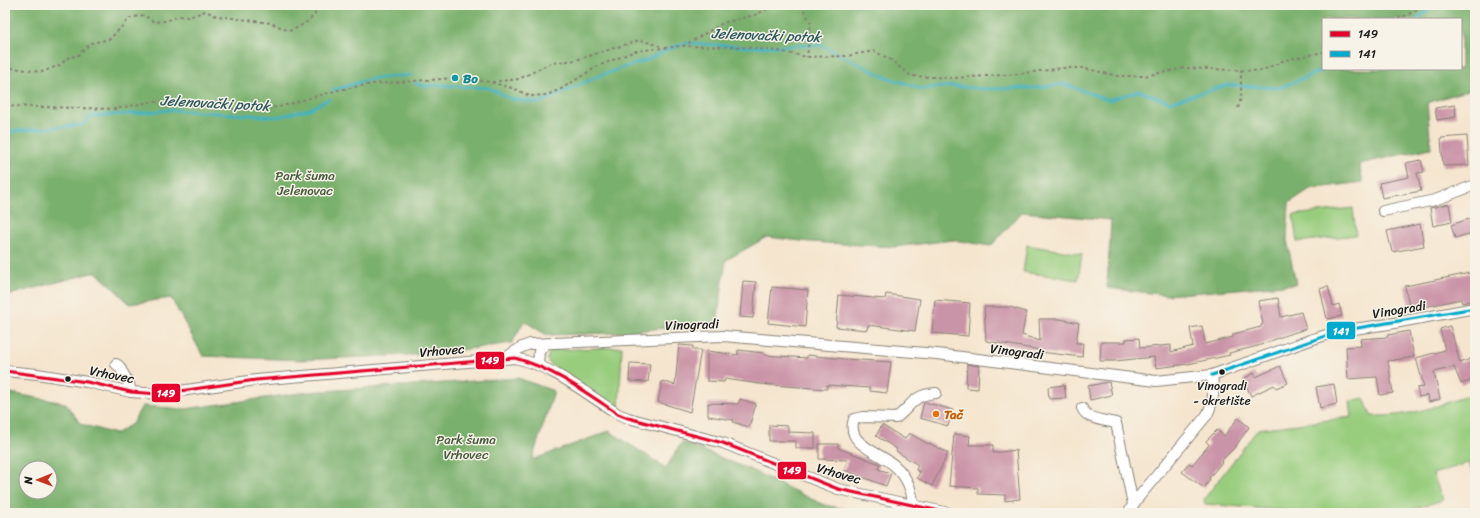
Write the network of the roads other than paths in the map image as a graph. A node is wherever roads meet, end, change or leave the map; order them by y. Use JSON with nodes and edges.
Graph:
{"nodes":[{"id":1,"x":1475,"y":185,"type":"edge"},
{"id":2,"x":1383,"y":211,"type":"dead end"},
{"id":3,"x":1475,"y":308,"type":"edge"},
{"id":4,"x":546,"y":344,"type":"junction"},
{"id":5,"x":505,"y":358,"type":"junction"},
{"id":6,"x":116,"y":364,"type":"dead end"},
{"id":7,"x":538,"y":365,"type":"junction"},
{"id":8,"x":5,"y":371,"type":"edge"},
{"id":9,"x":1212,"y":375,"type":"junction"},
{"id":10,"x":131,"y":392,"type":"junction"},
{"id":11,"x":936,"y":393,"type":"dead end"},
{"id":12,"x":1082,"y":408,"type":"dead end"},
{"id":13,"x":913,"y":504,"type":"junction"},
{"id":14,"x":1131,"y":508,"type":"edge"},
{"id":15,"x":949,"y":513,"type":"edge"}],
"edges":[{"from":1,"to":2,"type":"street"},
{"from":3,"to":9,"type":"street","name":"Vinogradi"},
{"from":4,"to":5,"type":"street","name":"Vinogradi"},
{"from":4,"to":7,"type":"street"},
{"from":4,"to":9,"type":"street","name":"Vinogradi"},
{"from":5,"to":7,"type":"street","name":"Vrhovec"},
{"from":5,"to":10,"type":"street","name":"Vrhovec"},
{"from":6,"to":10,"type":"street"},
{"from":7,"to":13,"type":"street","name":"Vrhovec"},
{"from":8,"to":10,"type":"street","name":"Vrhovec"},
{"from":9,"to":14,"type":"street"},
{"from":11,"to":13,"type":"street"},
{"from":12,"to":14,"type":"street"},
{"from":13,"to":15,"type":"street","name":"Vrhovec"}]}
